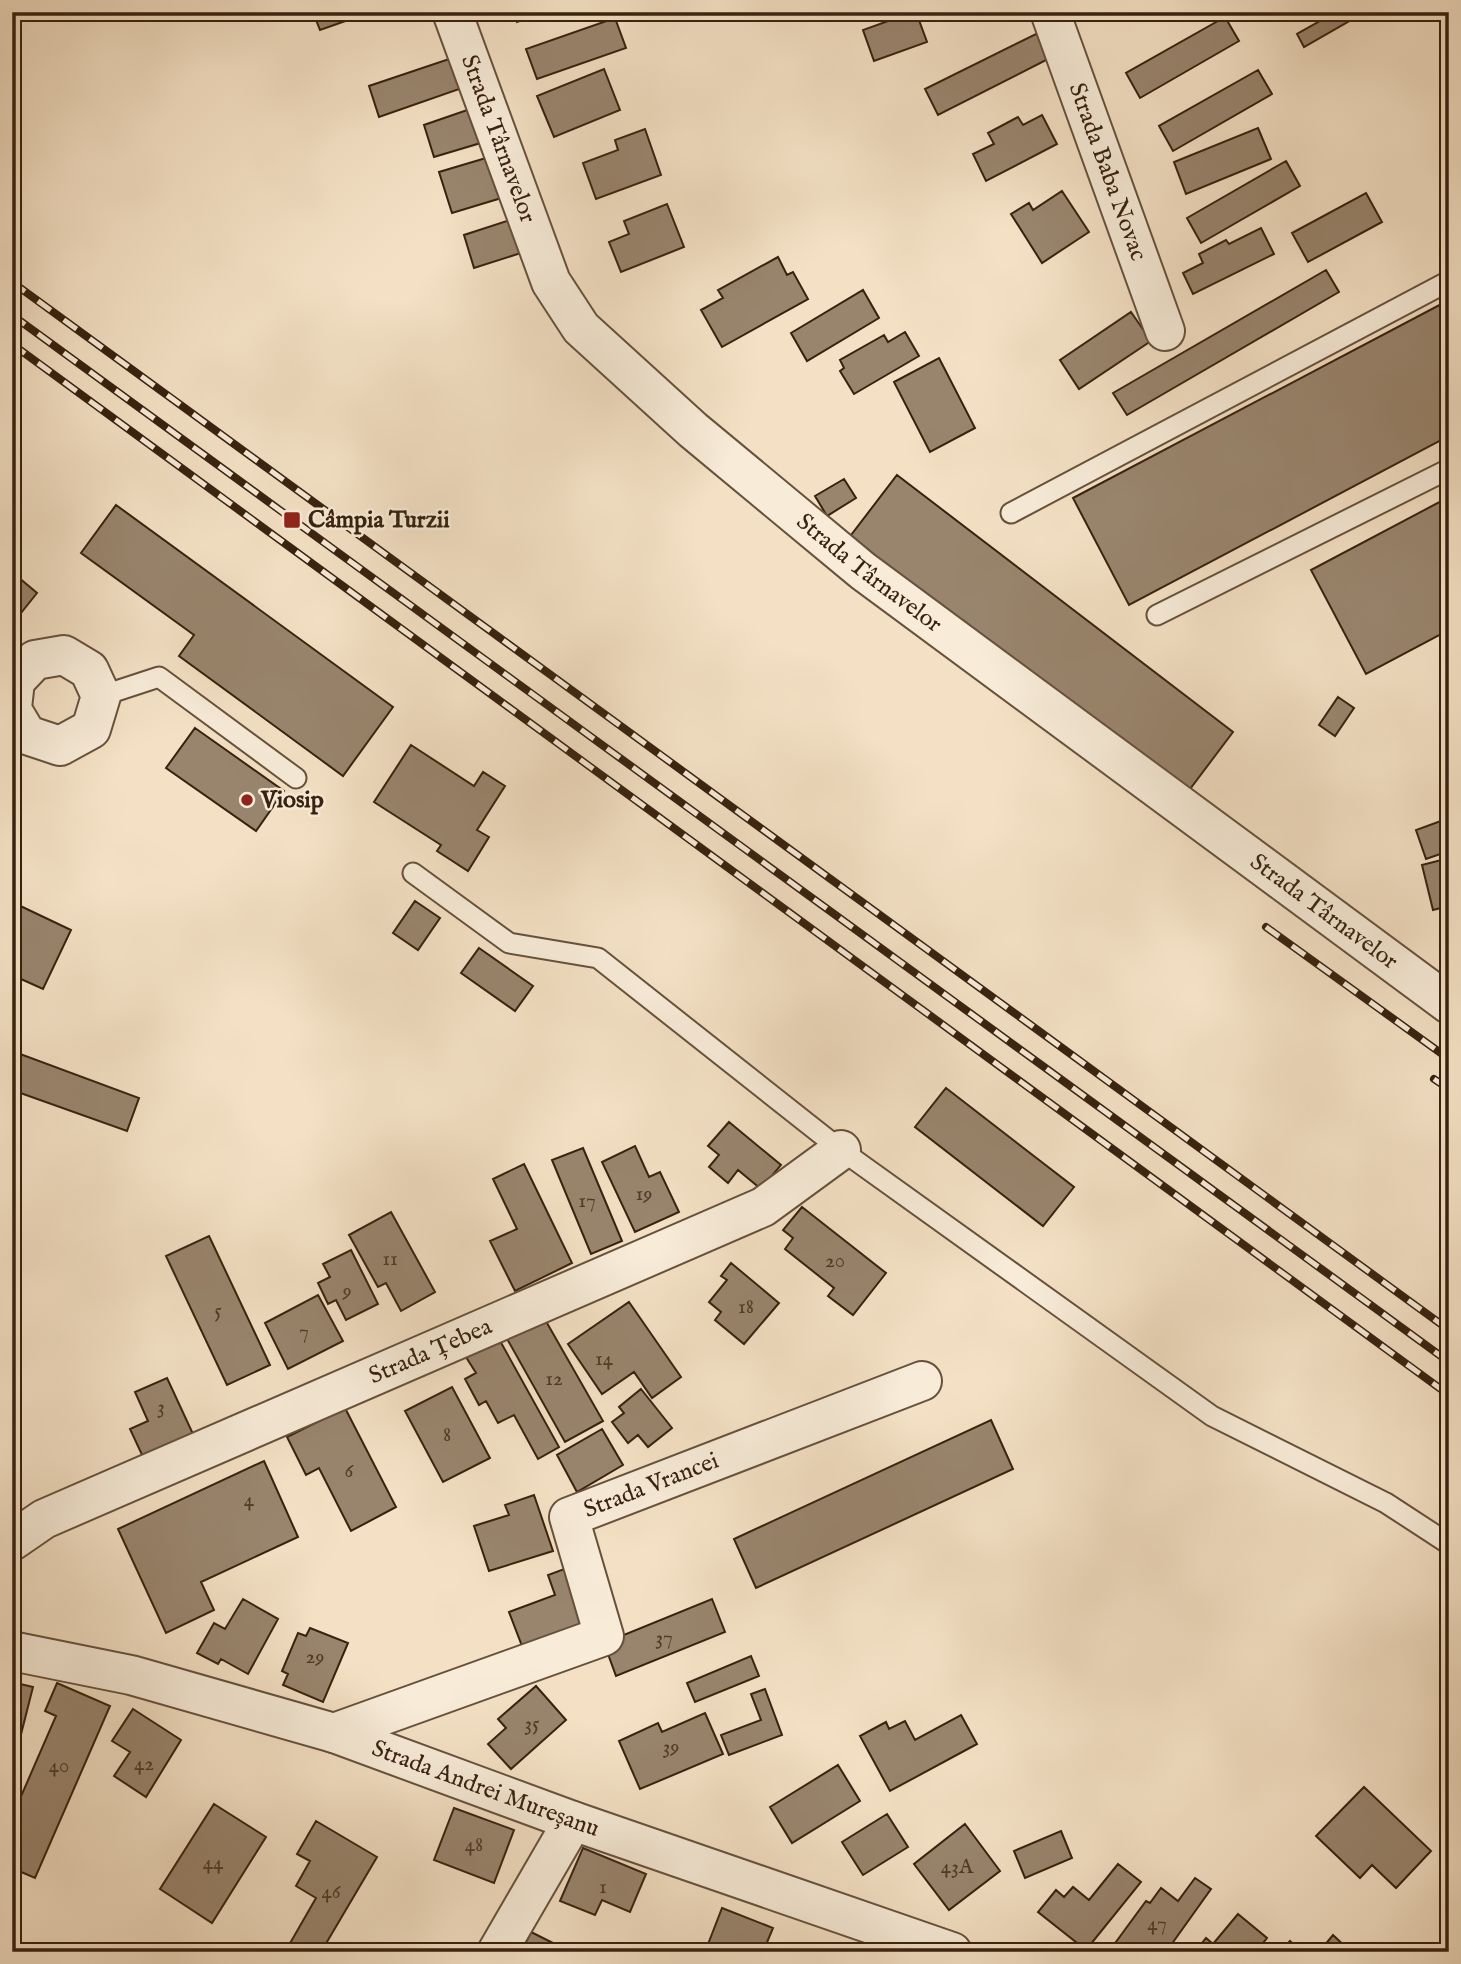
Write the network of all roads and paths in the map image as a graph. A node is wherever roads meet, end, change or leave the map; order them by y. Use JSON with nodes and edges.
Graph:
{"nodes":[{"id":1,"x":452,"y":12,"type":"edge"},
{"id":2,"x":1050,"y":12,"type":"edge"},
{"id":3,"x":1449,"y":281,"type":"edge"},
{"id":4,"x":1165,"y":331,"type":"dead end"},
{"id":5,"x":1449,"y":469,"type":"edge"},
{"id":6,"x":1011,"y":513,"type":"dead end"},
{"id":7,"x":1157,"y":615,"type":"dead end"},
{"id":8,"x":101,"y":696,"type":"junction"},
{"id":9,"x":16,"y":727,"type":"edge"},
{"id":10,"x":296,"y":778,"type":"dead end"},
{"id":11,"x":413,"y":873,"type":"dead end"},
{"id":12,"x":1449,"y":1004,"type":"edge"},
{"id":13,"x":841,"y":1150,"type":"junction"},
{"id":14,"x":922,"y":1381,"type":"dead end"},
{"id":15,"x":12,"y":1541,"type":"edge"},
{"id":16,"x":1449,"y":1544,"type":"edge"},
{"id":17,"x":12,"y":1651,"type":"edge"},
{"id":18,"x":334,"y":1733,"type":"junction"},
{"id":19,"x":573,"y":1821,"type":"junction"},
{"id":20,"x":497,"y":1952,"type":"edge"},
{"id":21,"x":952,"y":1952,"type":"edge"}],
"edges":[{"from":1,"to":12,"type":"street","name":"Strada Târnavelor"},
{"from":2,"to":4,"type":"street","name":"Strada Baba Novac"},
{"from":3,"to":6,"type":"lane"},
{"from":5,"to":7,"type":"lane"},
{"from":8,"to":9,"type":"street"},
{"from":8,"to":9,"type":"street"},
{"from":8,"to":10,"type":"lane"},
{"from":11,"to":13,"type":"lane"},
{"from":13,"to":15,"type":"street","name":"Strada Țebea"},
{"from":13,"to":16,"type":"lane"},
{"from":14,"to":18,"type":"street","name":"Strada Vrancei"},
{"from":17,"to":18,"type":"street","name":"Strada Andrei Mureșanu"},
{"from":18,"to":19,"type":"street","name":"Strada Andrei Mureșanu"},
{"from":19,"to":20,"type":"street"},
{"from":19,"to":21,"type":"street","name":"Strada Andrei Mureșanu"}]}
